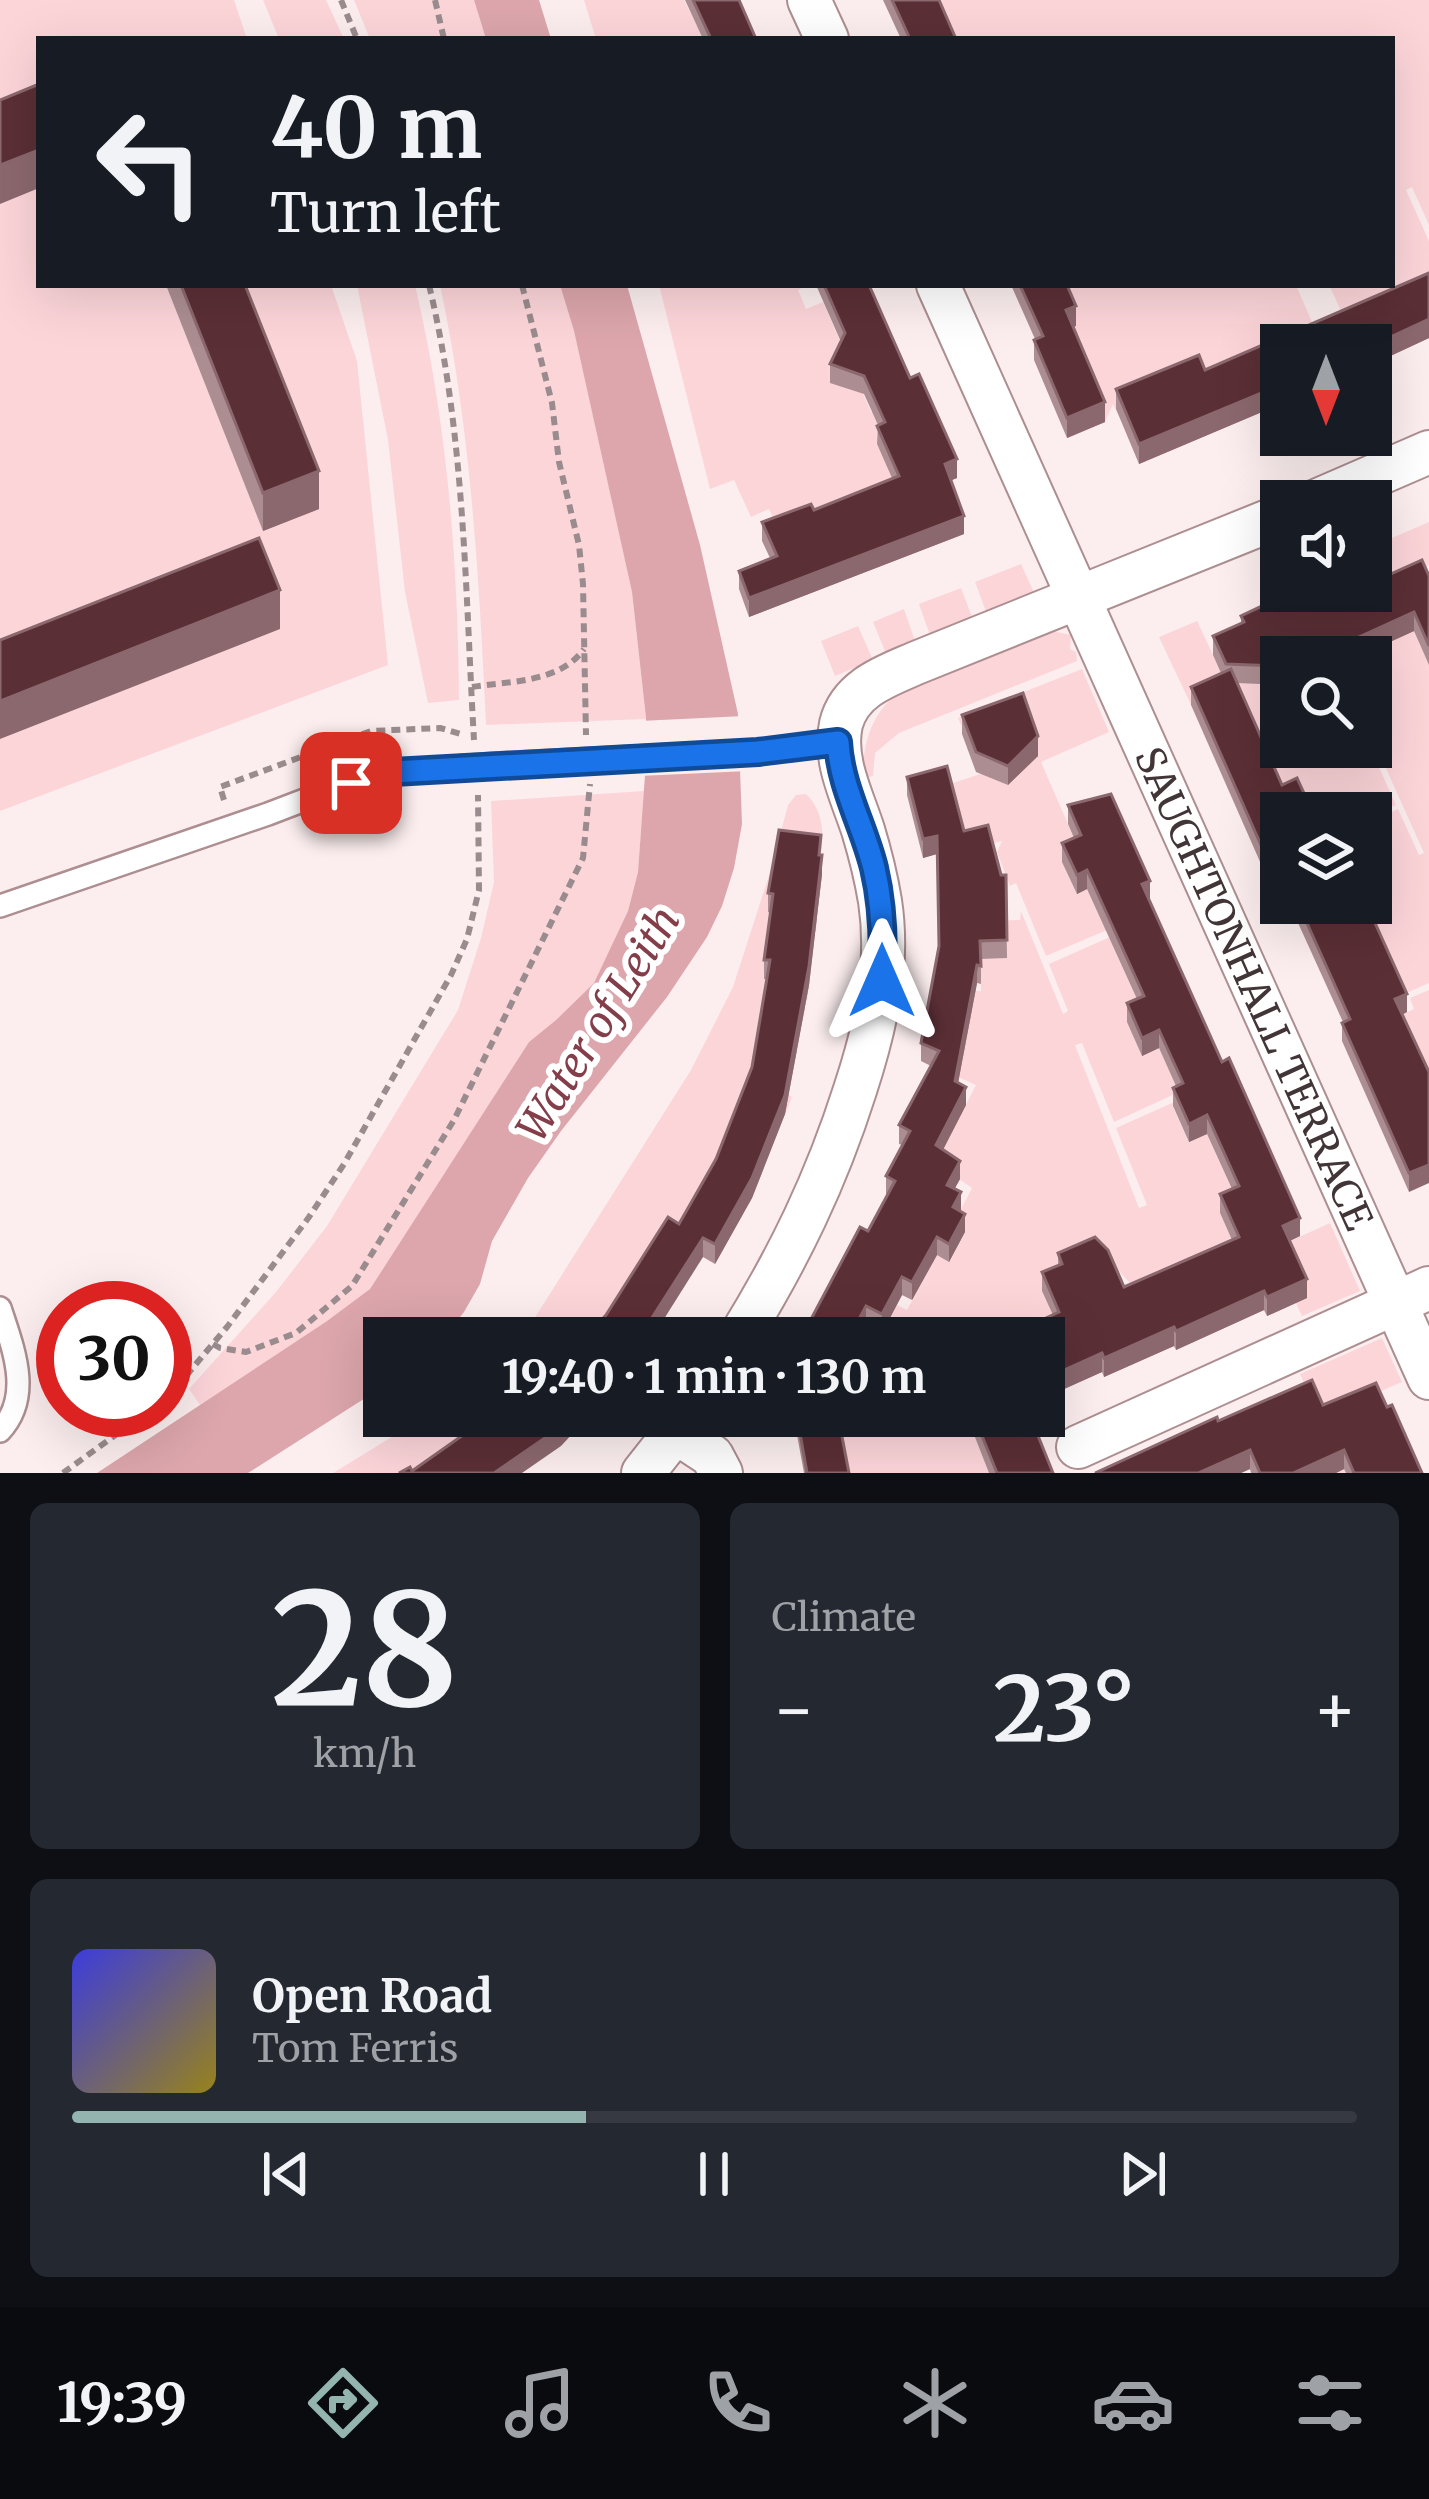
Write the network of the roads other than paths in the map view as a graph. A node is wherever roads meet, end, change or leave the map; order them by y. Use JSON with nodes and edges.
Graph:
{"nodes":[{"id":1,"x":809,"y":0,"type":"edge"},
{"id":2,"x":826,"y":36,"type":"edge"},
{"id":3,"x":939,"y":288,"type":"edge"},
{"id":4,"x":1429,"y":452,"type":"edge"},
{"id":5,"x":1364,"y":480,"type":"edge"},
{"id":6,"x":1260,"y":524,"type":"edge"},
{"id":7,"x":1079,"y":597,"type":"junction"},
{"id":8,"x":838,"y":742,"type":"junction"},
{"id":9,"x":0,"y":906,"type":"edge"},
{"id":10,"x":1412,"y":1296,"type":"edge"},
{"id":11,"x":0,"y":1308,"type":"edge"},
{"id":12,"x":751,"y":1317,"type":"edge"},
{"id":13,"x":1429,"y":1378,"type":"edge"},
{"id":14,"x":0,"y":1431,"type":"edge"},
{"id":15,"x":673,"y":1437,"type":"edge"},
{"id":16,"x":694,"y":1437,"type":"edge"},
{"id":17,"x":1078,"y":1447,"type":"dead end"},
{"id":18,"x":643,"y":1473,"type":"edge"},
{"id":19,"x":721,"y":1473,"type":"edge"}],
"edges":[{"from":1,"to":2,"type":"street"},
{"from":3,"to":7,"type":"street","name":"SAUGHTONHALL TERRACE"},
{"from":4,"to":5,"type":"street"},
{"from":6,"to":7,"type":"street"},
{"from":7,"to":8,"type":"street"},
{"from":7,"to":10,"type":"street","name":"SAUGHTONHALL TERRACE"},
{"from":8,"to":9,"type":"lane","bridge":true},
{"from":8,"to":12,"type":"street"},
{"from":10,"to":13,"type":"street","name":"SAUGHTONHALL TERRACE"},
{"from":10,"to":17,"type":"street"},
{"from":11,"to":14,"type":"lane"},
{"from":15,"to":18,"type":"street"},
{"from":16,"to":19,"type":"street"}]}
